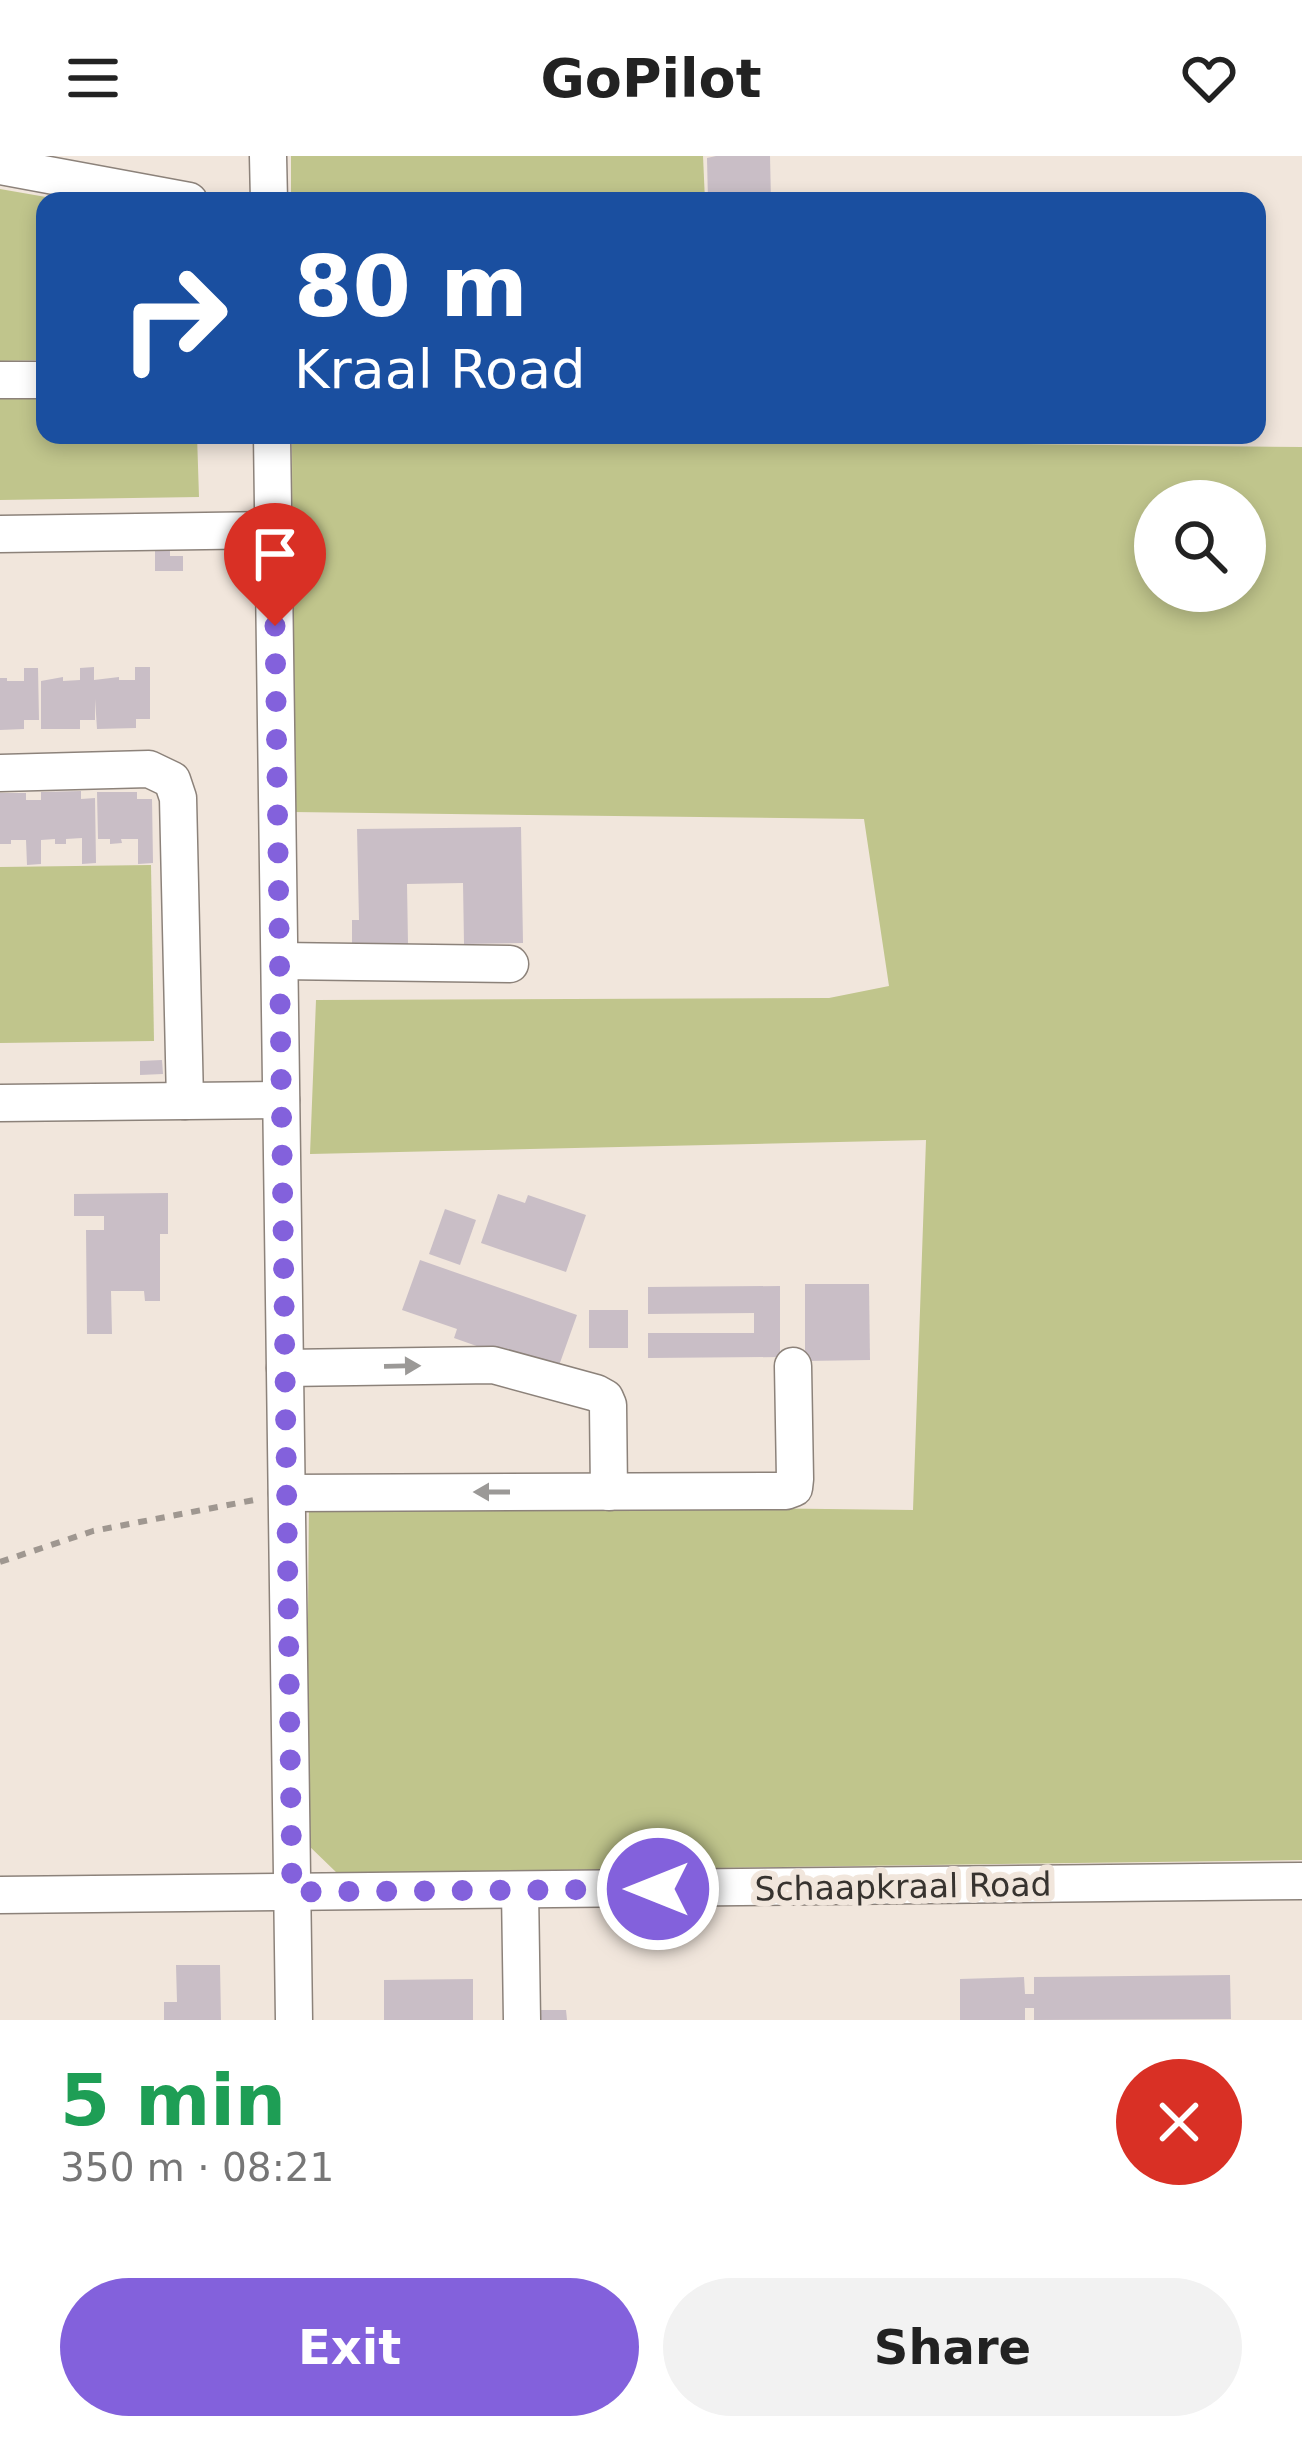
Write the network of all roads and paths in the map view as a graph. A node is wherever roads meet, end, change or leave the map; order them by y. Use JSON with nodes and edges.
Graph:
{"nodes":[{"id":1,"x":268,"y":156,"type":"edge"},
{"id":2,"x":0,"y":166,"type":"edge"},
{"id":3,"x":140,"y":192,"type":"edge"},
{"id":4,"x":269,"y":192,"type":"edge"},
{"id":5,"x":0,"y":380,"type":"edge"},
{"id":6,"x":36,"y":380,"type":"edge"},
{"id":7,"x":272,"y":444,"type":"edge"},
{"id":8,"x":273,"y":530,"type":"junction"},
{"id":9,"x":0,"y":534,"type":"edge"},
{"id":10,"x":0,"y":773,"type":"edge"},
{"id":11,"x":280,"y":961,"type":"junction"},
{"id":12,"x":510,"y":964,"type":"dead end"},
{"id":13,"x":281,"y":1100,"type":"junction"},
{"id":14,"x":184,"y":1101,"type":"junction"},
{"id":15,"x":0,"y":1102,"type":"edge"},
{"id":16,"x":793,"y":1366,"type":"dead end"},
{"id":17,"x":285,"y":1368,"type":"junction"},
{"id":18,"x":608,"y":1492,"type":"junction"},
{"id":19,"x":287,"y":1493,"type":"junction"},
{"id":20,"x":0,"y":1562,"type":"edge"},
{"id":21,"x":1302,"y":1881,"type":"edge"},
{"id":22,"x":520,"y":1890,"type":"junction"},
{"id":23,"x":292,"y":1892,"type":"junction"},
{"id":24,"x":0,"y":1895,"type":"edge"},
{"id":25,"x":294,"y":2020,"type":"edge"},
{"id":26,"x":521,"y":2020,"type":"edge"}],
"edges":[{"from":1,"to":4,"type":"street"},
{"from":2,"to":3,"type":"street"},
{"from":5,"to":6,"type":"street"},
{"from":7,"to":8,"type":"street"},
{"from":8,"to":9,"type":"street"},
{"from":8,"to":11,"type":"street"},
{"from":10,"to":14,"type":"street"},
{"from":11,"to":12,"type":"street"},
{"from":11,"to":13,"type":"street"},
{"from":13,"to":14,"type":"street"},
{"from":13,"to":17,"type":"street"},
{"from":14,"to":15,"type":"street"},
{"from":16,"to":18,"type":"street"},
{"from":17,"to":18,"type":"street","one_way":true},
{"from":17,"to":19,"type":"street"},
{"from":18,"to":19,"type":"street","one_way":true},
{"from":19,"to":20,"type":"path"},
{"from":19,"to":23,"type":"street"},
{"from":21,"to":22,"type":"street","name":"Schaapkraal Road"},
{"from":22,"to":23,"type":"street","name":"Schaapkraal Road"},
{"from":22,"to":26,"type":"street"},
{"from":23,"to":24,"type":"street","name":"Schaapkraal Road"},
{"from":23,"to":25,"type":"street"}]}
